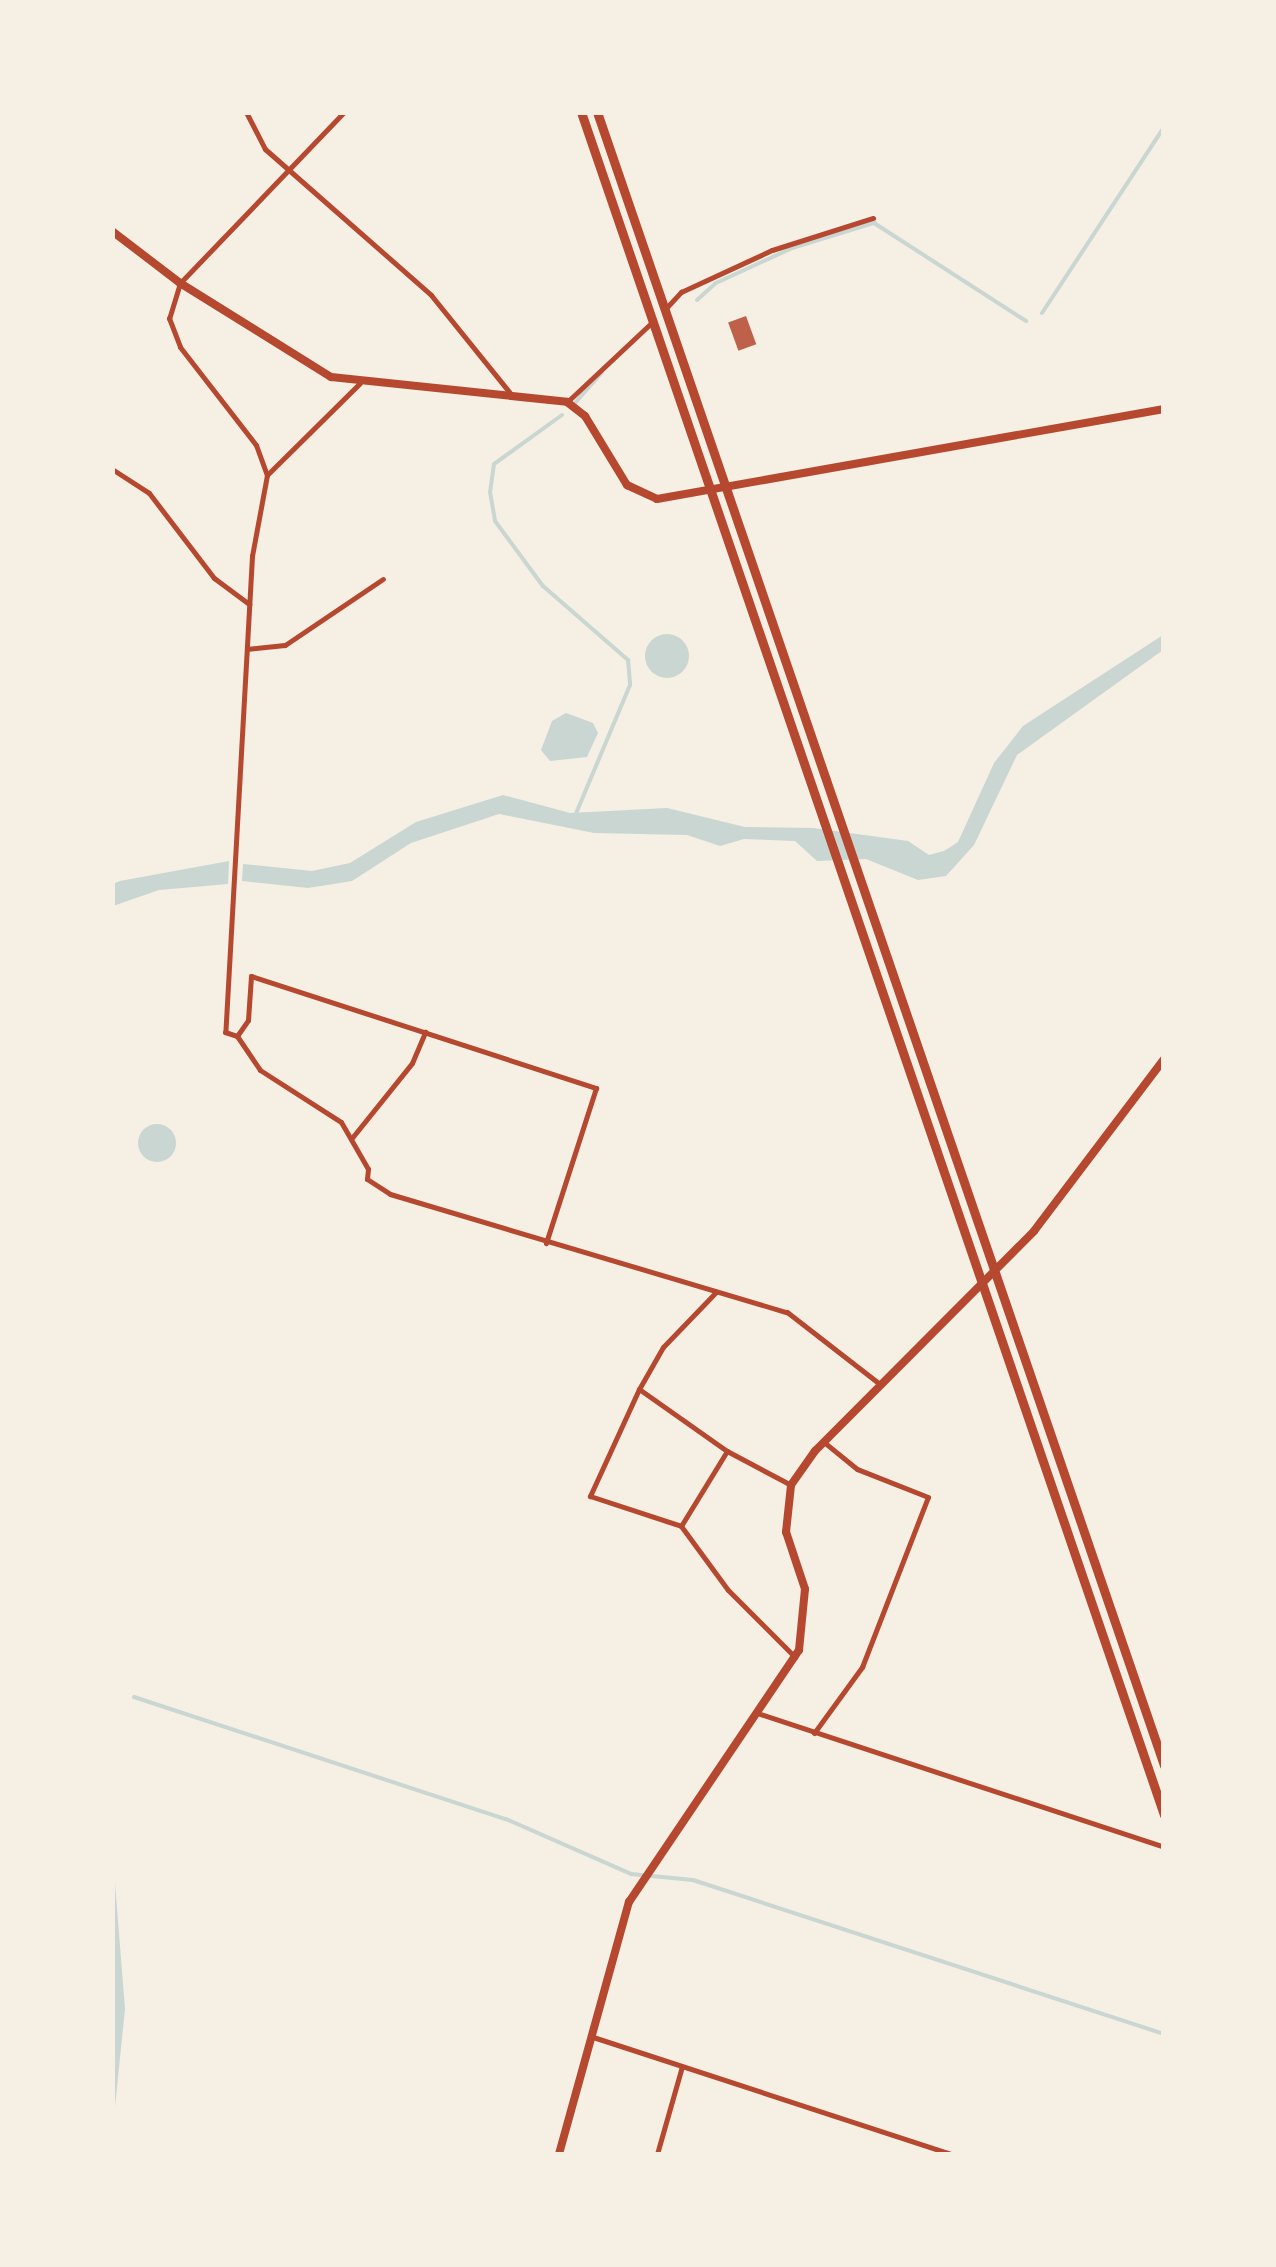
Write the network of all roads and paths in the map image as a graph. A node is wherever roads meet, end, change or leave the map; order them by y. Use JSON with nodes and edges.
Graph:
{"nodes":[{"id":1,"x":246,"y":112,"type":"edge"},
{"id":2,"x":344,"y":112,"type":"edge"},
{"id":3,"x":581,"y":112,"type":"edge"},
{"id":4,"x":597,"y":112,"type":"edge"},
{"id":5,"x":285,"y":167,"type":"junction"},
{"id":6,"x":874,"y":218,"type":"dead end"},
{"id":7,"x":112,"y":230,"type":"edge"},
{"id":8,"x":180,"y":283,"type":"junction"},
{"id":9,"x":666,"y":307,"type":"junction"},
{"id":10,"x":650,"y":324,"type":"junction"},
{"id":11,"x":360,"y":383,"type":"junction"},
{"id":12,"x":510,"y":393,"type":"junction"},
{"id":13,"x":567,"y":402,"type":"junction"},
{"id":14,"x":1164,"y":409,"type":"edge"},
{"id":15,"x":112,"y":469,"type":"edge"},
{"id":16,"x":267,"y":476,"type":"junction"},
{"id":17,"x":727,"y":483,"type":"junction"},
{"id":18,"x":706,"y":490,"type":"junction"},
{"id":19,"x":383,"y":579,"type":"dead end"},
{"id":20,"x":251,"y":606,"type":"junction"},
{"id":21,"x":247,"y":649,"type":"junction"},
{"id":22,"x":425,"y":1032,"type":"junction"},
{"id":23,"x":236,"y":1036,"type":"junction"},
{"id":24,"x":1164,"y":1059,"type":"edge"},
{"id":25,"x":351,"y":1139,"type":"junction"},
{"id":26,"x":546,"y":1243,"type":"junction"},
{"id":27,"x":995,"y":1268,"type":"junction"},
{"id":28,"x":981,"y":1286,"type":"junction"},
{"id":29,"x":716,"y":1292,"type":"junction"},
{"id":30,"x":881,"y":1384,"type":"junction"},
{"id":31,"x":639,"y":1389,"type":"junction"},
{"id":32,"x":824,"y":1442,"type":"junction"},
{"id":33,"x":728,"y":1451,"type":"junction"},
{"id":34,"x":790,"y":1485,"type":"junction"},
{"id":35,"x":681,"y":1526,"type":"junction"},
{"id":36,"x":795,"y":1656,"type":"junction"},
{"id":37,"x":757,"y":1713,"type":"junction"},
{"id":38,"x":814,"y":1733,"type":"junction"},
{"id":39,"x":1164,"y":1765,"type":"edge"},
{"id":40,"x":1164,"y":1815,"type":"edge"},
{"id":41,"x":1164,"y":1847,"type":"edge"},
{"id":42,"x":590,"y":2036,"type":"junction"},
{"id":43,"x":682,"y":2065,"type":"junction"},
{"id":44,"x":559,"y":2154,"type":"edge"},
{"id":45,"x":657,"y":2154,"type":"edge"},
{"id":46,"x":951,"y":2154,"type":"edge"}],
"edges":[{"from":1,"to":5,"type":"street"},
{"from":2,"to":5,"type":"street"},
{"from":3,"to":10,"type":"highway"},
{"from":4,"to":9,"type":"highway"},
{"from":5,"to":8,"type":"street"},
{"from":5,"to":12,"type":"street"},
{"from":6,"to":9,"type":"street"},
{"from":7,"to":8,"type":"main road"},
{"from":8,"to":11,"type":"main road"},
{"from":8,"to":16,"type":"street"},
{"from":9,"to":17,"type":"highway"},
{"from":10,"to":13,"type":"street"},
{"from":10,"to":18,"type":"highway"},
{"from":11,"to":12,"type":"main road"},
{"from":11,"to":16,"type":"street"},
{"from":12,"to":13,"type":"main road"},
{"from":13,"to":18,"type":"main road"},
{"from":14,"to":17,"type":"main road"},
{"from":15,"to":20,"type":"street"},
{"from":16,"to":20,"type":"street"},
{"from":17,"to":18,"type":"main road"},
{"from":17,"to":27,"type":"highway"},
{"from":18,"to":28,"type":"highway"},
{"from":19,"to":21,"type":"street"},
{"from":20,"to":21,"type":"street"},
{"from":21,"to":23,"type":"street"},
{"from":22,"to":23,"type":"street"},
{"from":22,"to":25,"type":"street"},
{"from":22,"to":26,"type":"street"},
{"from":23,"to":25,"type":"street"},
{"from":24,"to":27,"type":"main road"},
{"from":25,"to":26,"type":"street"},
{"from":26,"to":29,"type":"street"},
{"from":27,"to":28,"type":"main road"},
{"from":27,"to":39,"type":"highway"},
{"from":28,"to":30,"type":"main road"},
{"from":28,"to":40,"type":"highway"},
{"from":29,"to":30,"type":"street"},
{"from":29,"to":31,"type":"street"},
{"from":30,"to":32,"type":"main road"},
{"from":31,"to":33,"type":"street"},
{"from":31,"to":35,"type":"street"},
{"from":32,"to":34,"type":"main road"},
{"from":32,"to":38,"type":"street"},
{"from":33,"to":34,"type":"street"},
{"from":33,"to":35,"type":"street"},
{"from":34,"to":36,"type":"main road"},
{"from":35,"to":36,"type":"street"},
{"from":36,"to":37,"type":"main road"},
{"from":37,"to":38,"type":"street"},
{"from":37,"to":42,"type":"main road"},
{"from":38,"to":41,"type":"street"},
{"from":42,"to":43,"type":"street"},
{"from":42,"to":44,"type":"main road"},
{"from":43,"to":45,"type":"street"},
{"from":43,"to":46,"type":"street"}]}
